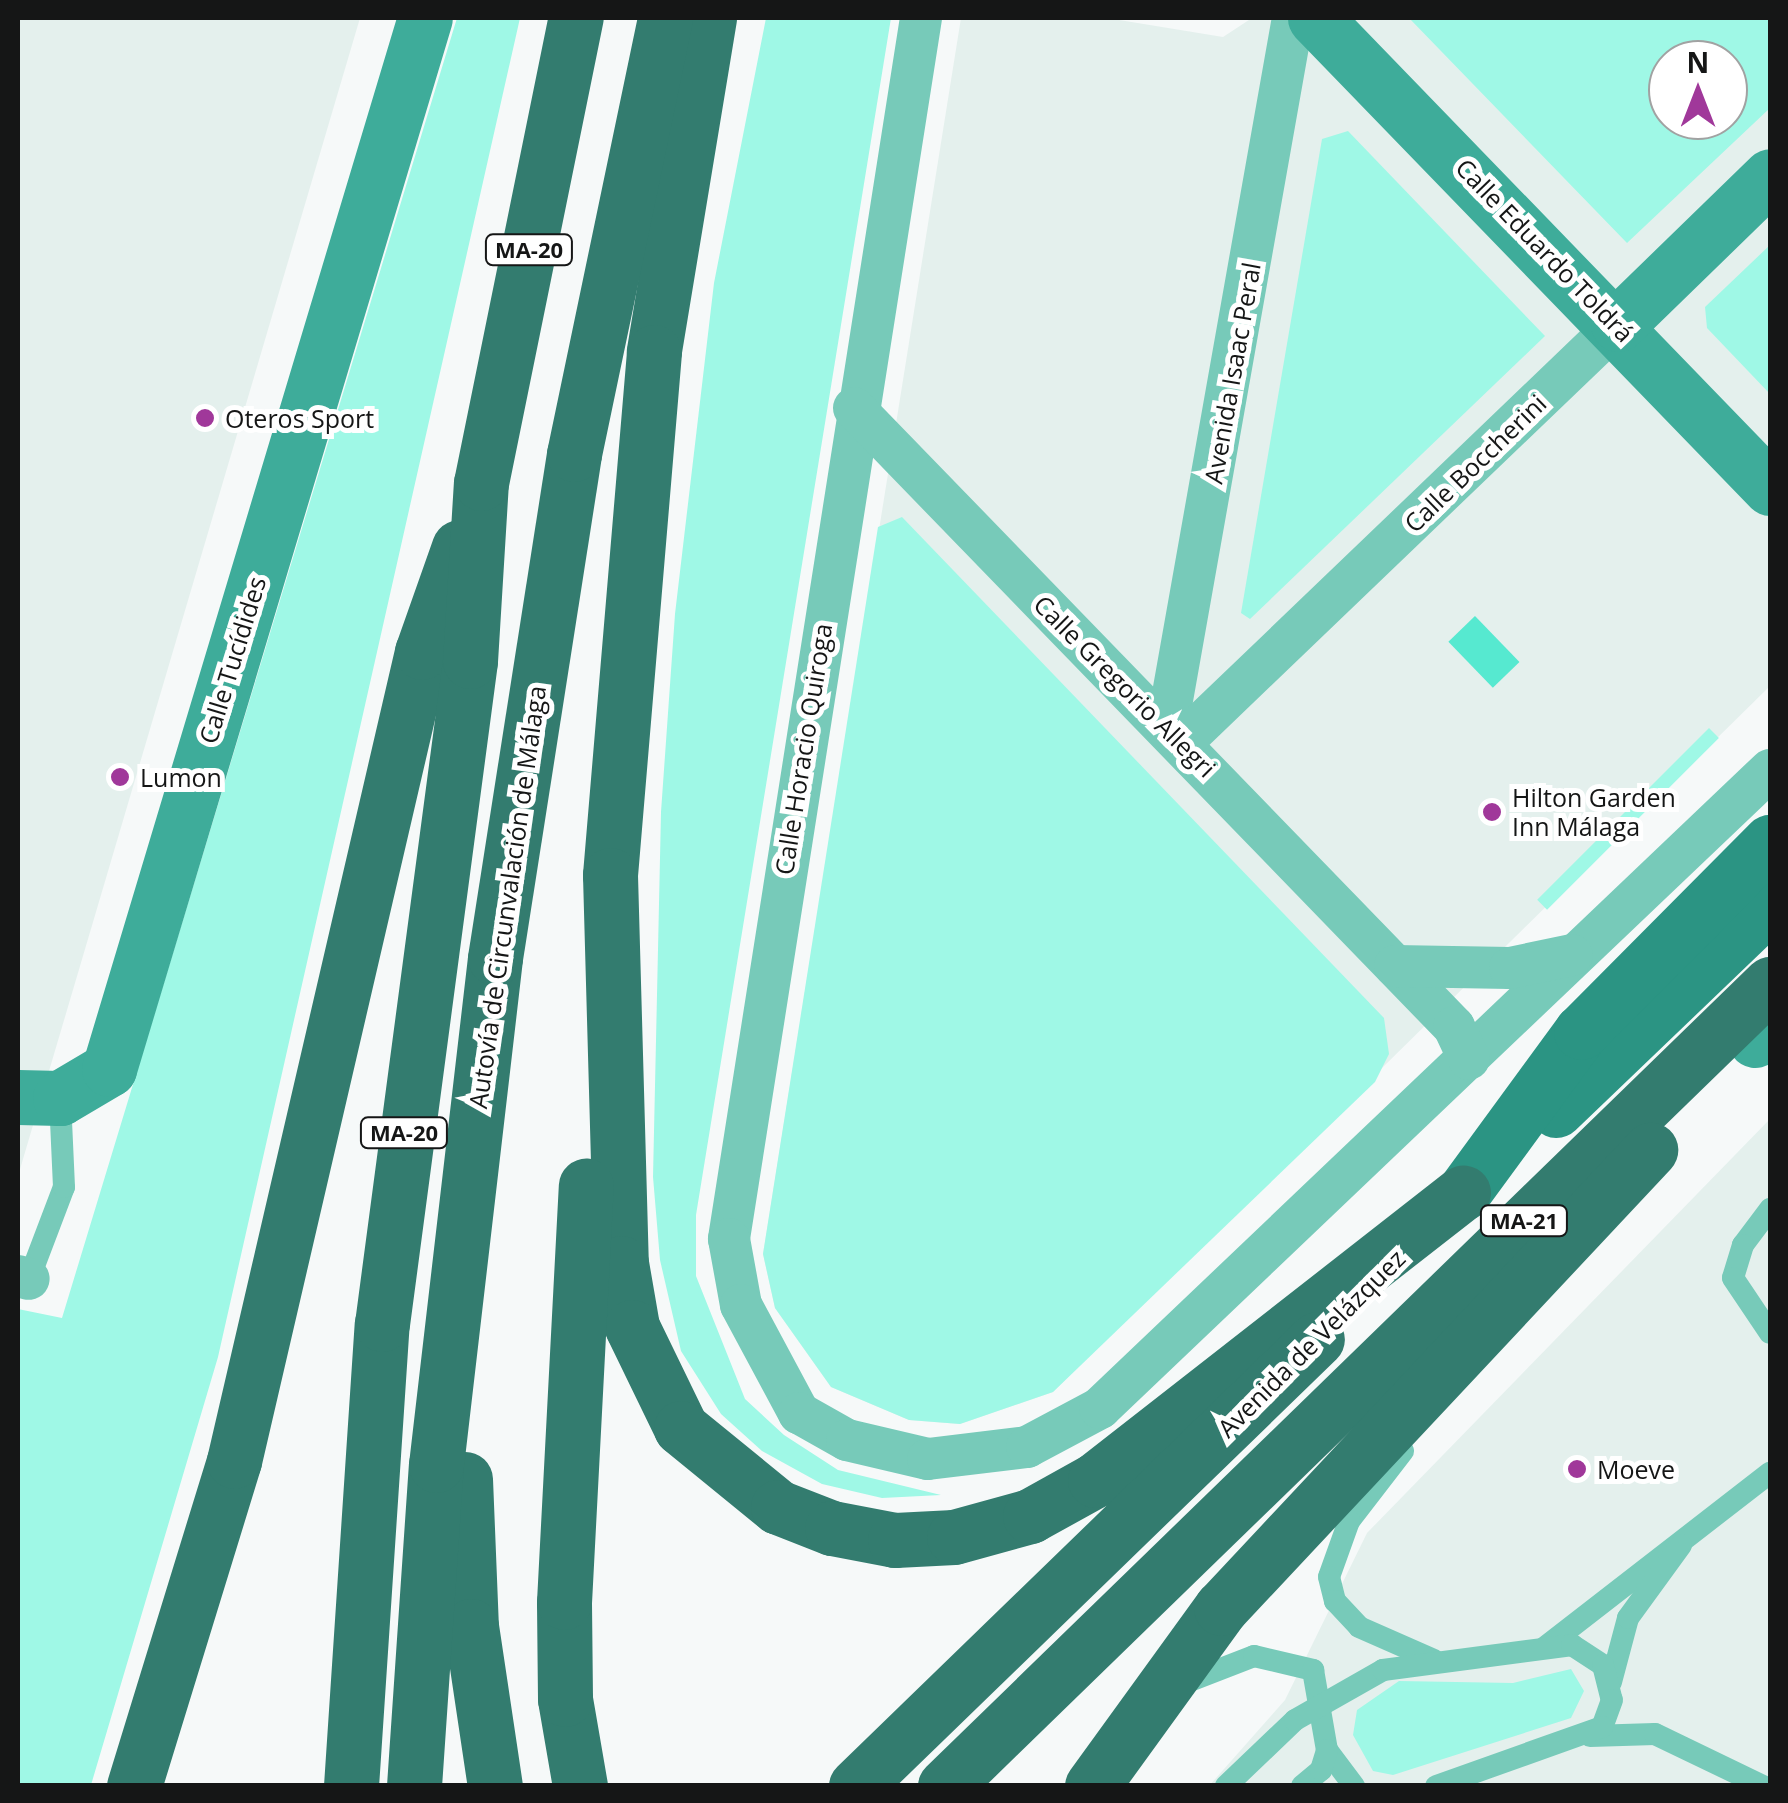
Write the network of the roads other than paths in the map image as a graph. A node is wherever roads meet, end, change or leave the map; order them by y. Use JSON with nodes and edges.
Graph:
{"nodes":[{"id":1,"x":425,"y":18,"type":"edge"},
{"id":2,"x":576,"y":18,"type":"edge"},
{"id":3,"x":665,"y":18,"type":"edge"},
{"id":4,"x":709,"y":18,"type":"edge"},
{"id":5,"x":921,"y":18,"type":"edge"},
{"id":6,"x":1293,"y":18,"type":"edge"},
{"id":7,"x":1315,"y":18,"type":"edge"},
{"id":8,"x":1769,"y":178,"type":"edge"},
{"id":9,"x":1618,"y":324,"type":"junction"},
{"id":10,"x":854,"y":408,"type":"junction"},
{"id":11,"x":481,"y":483,"type":"junction"},
{"id":12,"x":1770,"y":488,"type":"edge"},
{"id":13,"x":1174,"y":736,"type":"junction"},
{"id":14,"x":1770,"y":770,"type":"edge"},
{"id":15,"x":1770,"y":842,"type":"edge"},
{"id":16,"x":610,"y":875,"type":"junction"},
{"id":17,"x":1770,"y":904,"type":"edge"},
{"id":18,"x":1576,"y":953,"type":"junction"},
{"id":19,"x":1395,"y":966,"type":"junction"},
{"id":20,"x":1770,"y":984,"type":"edge"},
{"id":21,"x":1765,"y":1031,"type":"edge"},
{"id":22,"x":1469,"y":1059,"type":"junction"},
{"id":23,"x":39,"y":1098,"type":"edge"},
{"id":24,"x":1463,"y":1193,"type":"junction"},
{"id":25,"x":1770,"y":1209,"type":"edge"},
{"id":26,"x":1573,"y":1229,"type":"junction"},
{"id":27,"x":23,"y":1278,"type":"edge"},
{"id":28,"x":1770,"y":1333,"type":"edge"},
{"id":29,"x":449,"y":1357,"type":"junction"},
{"id":30,"x":1770,"y":1474,"type":"edge"},
{"id":31,"x":1704,"y":1517,"type":"junction"},
{"id":32,"x":1544,"y":1648,"type":"junction"},
{"id":33,"x":1434,"y":1660,"type":"junction"},
{"id":34,"x":1612,"y":1682,"type":"junction"},
{"id":35,"x":1325,"y":1702,"type":"junction"},
{"id":36,"x":1582,"y":1738,"type":"junction"},
{"id":37,"x":1327,"y":1750,"type":"junction"},
{"id":38,"x":134,"y":1786,"type":"edge"},
{"id":39,"x":351,"y":1786,"type":"edge"},
{"id":40,"x":414,"y":1786,"type":"edge"},
{"id":41,"x":495,"y":1786,"type":"edge"},
{"id":42,"x":580,"y":1786,"type":"edge"},
{"id":43,"x":856,"y":1786,"type":"edge"},
{"id":44,"x":945,"y":1786,"type":"edge"},
{"id":45,"x":1094,"y":1786,"type":"edge"},
{"id":46,"x":1226,"y":1786,"type":"edge"},
{"id":47,"x":1302,"y":1786,"type":"edge"},
{"id":48,"x":1354,"y":1786,"type":"edge"},
{"id":49,"x":1436,"y":1786,"type":"edge"},
{"id":50,"x":1763,"y":1786,"type":"edge"}],
"edges":[{"from":1,"to":23,"type":"main road","name":"Calle Tucídides"},
{"from":2,"to":11,"type":"highway","number":"MA-20"},
{"from":3,"to":29,"type":"highway","name":"Autovía de Circunvalación de Málaga","number":"MA-20"},
{"from":4,"to":16,"type":"highway"},
{"from":5,"to":10,"type":"street","name":"Calle Horacio Quiroga"},
{"from":6,"to":13,"type":"street","name":"Avenida Isaac Peral"},
{"from":7,"to":9,"type":"main road","name":"Calle Eduardo Toldrá"},
{"from":8,"to":9,"type":"main road","name":"Calle Boccherini"},
{"from":9,"to":12,"type":"main road","name":"Calle Eduardo Toldrá"},
{"from":9,"to":13,"type":"street","name":"Calle Boccherini"},
{"from":10,"to":13,"type":"street","name":"Calle Gregorio Allegri"},
{"from":10,"to":22,"type":"street","name":"Calle Horacio Quiroga"},
{"from":11,"to":38,"type":"highway"},
{"from":11,"to":39,"type":"highway","number":"MA-20"},
{"from":13,"to":19,"type":"street","name":"Calle Gregorio Allegri"},
{"from":14,"to":18,"type":"street"},
{"from":15,"to":24,"type":"main road"},
{"from":16,"to":24,"type":"highway"},
{"from":16,"to":42,"type":"highway"},
{"from":17,"to":24,"type":"main road","name":"Avenida de Velázquez"},
{"from":18,"to":19,"type":"street"},
{"from":18,"to":22,"type":"street"},
{"from":19,"to":22,"type":"street","name":"Calle Gregorio Allegri"},
{"from":20,"to":44,"type":"highway","number":"MA-21"},
{"from":21,"to":26,"type":"highway"},
{"from":23,"to":27,"type":"lane","name":"Calle Tucídides"},
{"from":24,"to":43,"type":"highway","name":"Avenida de Velázquez","number":"MA-21"},
{"from":25,"to":28,"type":"lane"},
{"from":26,"to":33,"type":"lane"},
{"from":26,"to":45,"type":"highway"},
{"from":29,"to":40,"type":"highway","name":"Autovía de Circunvalación de Málaga","number":"MA-20"},
{"from":29,"to":41,"type":"highway"},
{"from":30,"to":31,"type":"lane"},
{"from":31,"to":32,"type":"lane"},
{"from":31,"to":34,"type":"lane"},
{"from":32,"to":33,"type":"lane"},
{"from":32,"to":34,"type":"lane"},
{"from":33,"to":35,"type":"lane"},
{"from":34,"to":36,"type":"lane"},
{"from":35,"to":37,"type":"lane"},
{"from":35,"to":45,"type":"lane"},
{"from":35,"to":46,"type":"lane"},
{"from":36,"to":49,"type":"lane"},
{"from":36,"to":50,"type":"lane"},
{"from":37,"to":47,"type":"lane"},
{"from":37,"to":48,"type":"lane"}]}
